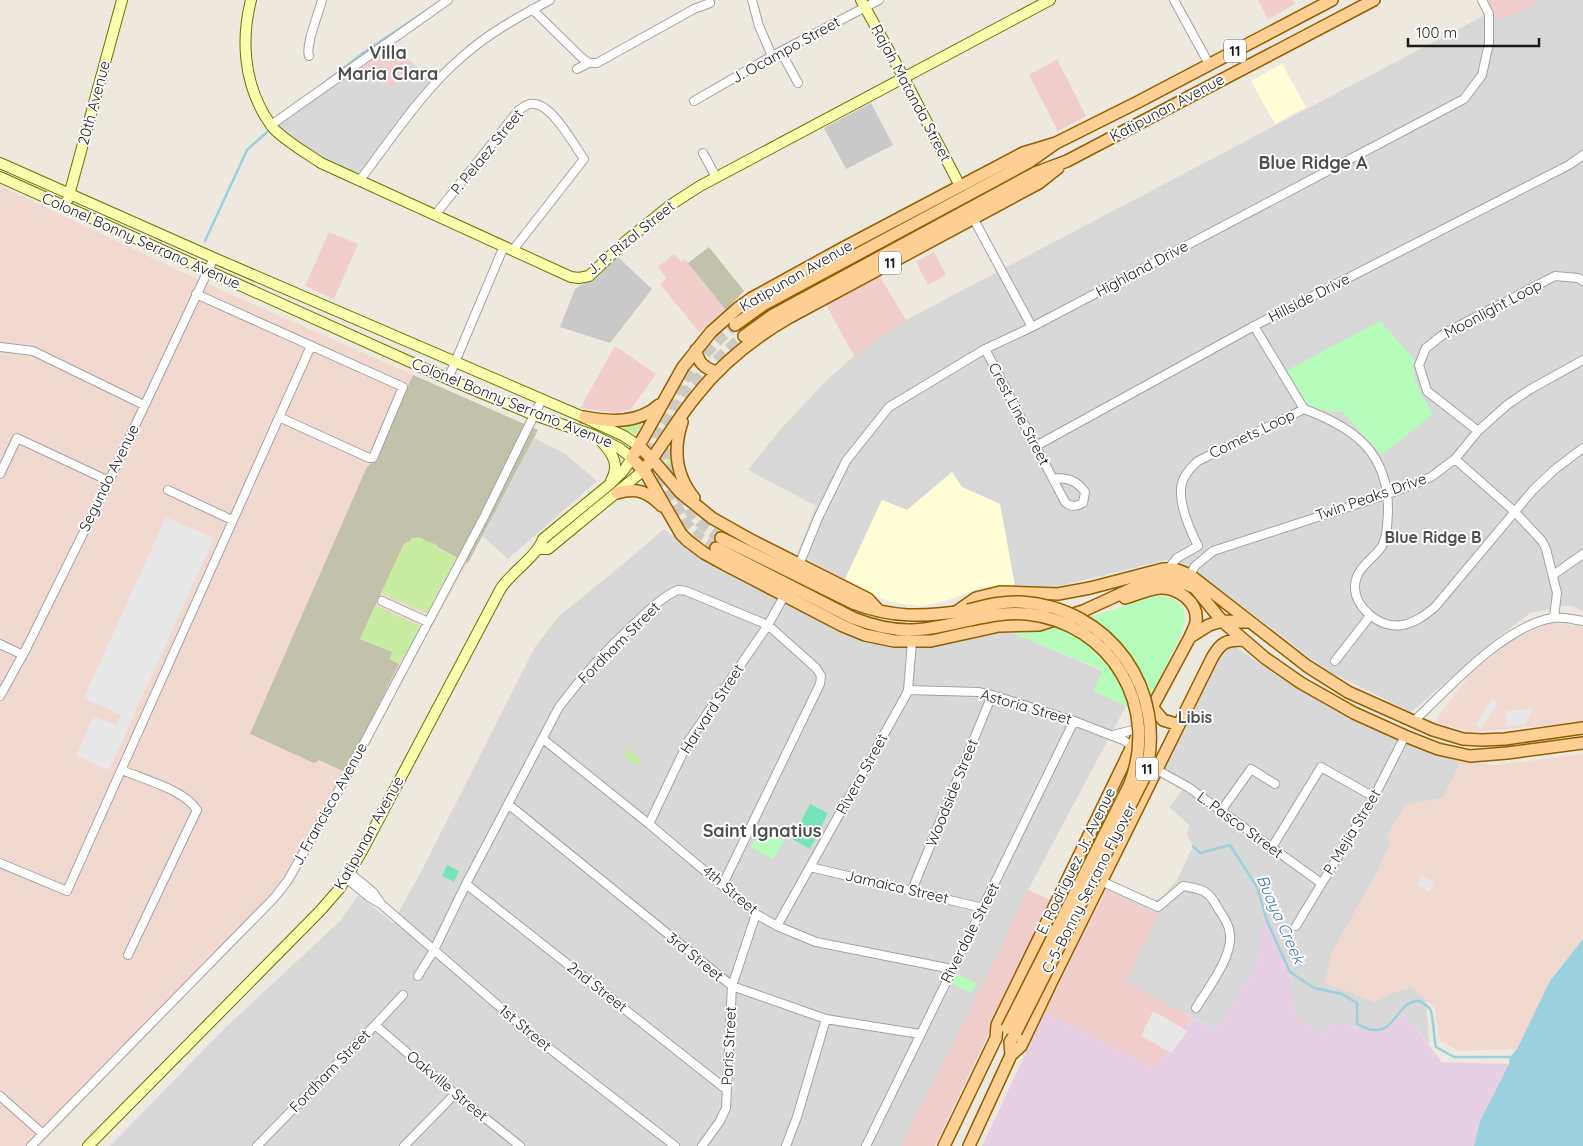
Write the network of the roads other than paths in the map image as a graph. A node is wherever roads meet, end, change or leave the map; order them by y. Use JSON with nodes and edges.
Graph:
{"nodes":[{"id":1,"x":122,"y":0,"type":"edge"},
{"id":2,"x":251,"y":0,"type":"edge"},
{"id":3,"x":322,"y":0,"type":"edge"},
{"id":4,"x":448,"y":0,"type":"edge"},
{"id":5,"x":550,"y":0,"type":"edge"},
{"id":6,"x":694,"y":0,"type":"edge"},
{"id":7,"x":752,"y":0,"type":"edge"},
{"id":8,"x":879,"y":0,"type":"edge"},
{"id":9,"x":1050,"y":0,"type":"edge"},
{"id":10,"x":1174,"y":0,"type":"edge"},
{"id":11,"x":1332,"y":0,"type":"edge"},
{"id":12,"x":1374,"y":0,"type":"edge"},
{"id":13,"x":1482,"y":0,"type":"edge"},
{"id":14,"x":710,"y":3,"type":"dead end"},
{"id":15,"x":863,"y":4,"type":"edge"},
{"id":16,"x":532,"y":9,"type":"junction"},
{"id":17,"x":694,"y":9,"type":"junction"},
{"id":18,"x":781,"y":52,"type":"junction"},
{"id":19,"x":310,"y":56,"type":"dead end"},
{"id":20,"x":772,"y":56,"type":"junction"},
{"id":21,"x":589,"y":63,"type":"junction"},
{"id":22,"x":1209,"y":64,"type":"junction"},
{"id":23,"x":577,"y":69,"type":"dead end"},
{"id":24,"x":904,"y":78,"type":"junction"},
{"id":25,"x":798,"y":83,"type":"dead end"},
{"id":26,"x":694,"y":101,"type":"dead end"},
{"id":27,"x":271,"y":125,"type":"junction"},
{"id":28,"x":1056,"y":143,"type":"junction"},
{"id":29,"x":703,"y":153,"type":"dead end"},
{"id":30,"x":1583,"y":155,"type":"edge"},
{"id":31,"x":1067,"y":161,"type":"junction"},
{"id":32,"x":0,"y":163,"type":"edge"},
{"id":33,"x":0,"y":177,"type":"edge"},
{"id":34,"x":716,"y":177,"type":"junction"},
{"id":35,"x":360,"y":180,"type":"junction"},
{"id":36,"x":960,"y":186,"type":"junction"},
{"id":37,"x":70,"y":194,"type":"junction"},
{"id":38,"x":66,"y":207,"type":"junction"},
{"id":39,"x":435,"y":215,"type":"junction"},
{"id":40,"x":973,"y":218,"type":"junction"},
{"id":41,"x":509,"y":248,"type":"junction"},
{"id":42,"x":214,"y":258,"type":"junction"},
{"id":43,"x":207,"y":271,"type":"junction"},
{"id":44,"x":1583,"y":281,"type":"edge"},
{"id":45,"x":196,"y":294,"type":"junction"},
{"id":46,"x":736,"y":325,"type":"tunnel mouth"},
{"id":47,"x":1254,"y":326,"type":"junction"},
{"id":48,"x":1032,"y":328,"type":"junction"},
{"id":49,"x":744,"y":336,"type":"tunnel mouth"},
{"id":50,"x":311,"y":346,"type":"junction"},
{"id":51,"x":0,"y":347,"type":"edge"},
{"id":52,"x":985,"y":349,"type":"junction"},
{"id":53,"x":696,"y":350,"type":"junction"},
{"id":54,"x":1583,"y":360,"type":"edge"},
{"id":55,"x":455,"y":361,"type":"junction"},
{"id":56,"x":686,"y":364,"type":"junction"},
{"id":57,"x":717,"y":372,"type":"junction"},
{"id":58,"x":448,"y":378,"type":"junction"},
{"id":59,"x":708,"y":381,"type":"junction"},
{"id":60,"x":542,"y":399,"type":"junction"},
{"id":61,"x":662,"y":402,"type":"junction"},
{"id":62,"x":144,"y":405,"type":"junction"},
{"id":63,"x":688,"y":406,"type":"junction"},
{"id":64,"x":1304,"y":409,"type":"junction"},
{"id":65,"x":534,"y":415,"type":"junction"},
{"id":66,"x":279,"y":417,"type":"junction"},
{"id":67,"x":584,"y":418,"type":"junction"},
{"id":68,"x":1478,"y":431,"type":"junction"},
{"id":69,"x":597,"y":437,"type":"junction"},
{"id":70,"x":639,"y":446,"type":"junction"},
{"id":71,"x":1036,"y":446,"type":"junction"},
{"id":72,"x":1583,"y":448,"type":"edge"},
{"id":73,"x":632,"y":458,"type":"junction"},
{"id":74,"x":652,"y":459,"type":"junction"},
{"id":75,"x":1455,"y":459,"type":"junction"},
{"id":76,"x":644,"y":470,"type":"junction"},
{"id":77,"x":0,"y":474,"type":"edge"},
{"id":78,"x":1054,"y":478,"type":"dead end"},
{"id":79,"x":109,"y":481,"type":"junction"},
{"id":80,"x":614,"y":488,"type":"junction"},
{"id":81,"x":168,"y":490,"type":"dead end"},
{"id":82,"x":1388,"y":494,"type":"junction"},
{"id":83,"x":1514,"y":511,"type":"junction"},
{"id":84,"x":671,"y":515,"type":"junction"},
{"id":85,"x":712,"y":518,"type":"junction"},
{"id":86,"x":232,"y":520,"type":"junction"},
{"id":87,"x":1198,"y":546,"type":"junction"},
{"id":88,"x":1213,"y":551,"type":"junction"},
{"id":89,"x":1583,"y":554,"type":"edge"},
{"id":90,"x":800,"y":565,"type":"junction"},
{"id":91,"x":1168,"y":569,"type":"junction"},
{"id":92,"x":1190,"y":575,"type":"junction"},
{"id":93,"x":1553,"y":575,"type":"junction"},
{"id":94,"x":783,"y":598,"type":"dead end"},
{"id":95,"x":382,"y":601,"type":"dead end"},
{"id":96,"x":879,"y":611,"type":"junction"},
{"id":97,"x":1083,"y":611,"type":"junction"},
{"id":98,"x":965,"y":614,"type":"junction"},
{"id":99,"x":1370,"y":616,"type":"junction"},
{"id":100,"x":1554,"y":617,"type":"junction"},
{"id":101,"x":1222,"y":621,"type":"junction"},
{"id":102,"x":1583,"y":621,"type":"edge"},
{"id":103,"x":428,"y":622,"type":"junction"},
{"id":104,"x":1250,"y":622,"type":"junction"},
{"id":105,"x":768,"y":625,"type":"junction"},
{"id":106,"x":1190,"y":637,"type":"junction"},
{"id":107,"x":1244,"y":640,"type":"junction"},
{"id":108,"x":912,"y":642,"type":"junction"},
{"id":109,"x":0,"y":644,"type":"edge"},
{"id":110,"x":22,"y":655,"type":"junction"},
{"id":111,"x":1335,"y":661,"type":"dead end"},
{"id":112,"x":908,"y":690,"type":"junction"},
{"id":113,"x":992,"y":695,"type":"junction"},
{"id":114,"x":0,"y":696,"type":"edge"},
{"id":115,"x":1152,"y":707,"type":"junction"},
{"id":116,"x":1074,"y":720,"type":"junction"},
{"id":117,"x":1414,"y":721,"type":"junction"},
{"id":118,"x":1179,"y":725,"type":"junction"},
{"id":119,"x":1141,"y":728,"type":"junction"},
{"id":120,"x":1583,"y":728,"type":"edge"},
{"id":121,"x":1111,"y":736,"type":"junction"},
{"id":122,"x":1405,"y":736,"type":"junction"},
{"id":123,"x":543,"y":739,"type":"junction"},
{"id":124,"x":1583,"y":743,"type":"edge"},
{"id":125,"x":1132,"y":746,"type":"junction"},
{"id":126,"x":122,"y":770,"type":"junction"},
{"id":127,"x":1157,"y":770,"type":"junction"},
{"id":128,"x":1275,"y":784,"type":"dead end"},
{"id":129,"x":1374,"y":797,"type":"junction"},
{"id":130,"x":508,"y":804,"type":"junction"},
{"id":131,"x":1221,"y":811,"type":"junction"},
{"id":132,"x":649,"y":824,"type":"junction"},
{"id":133,"x":1088,"y":834,"type":"junction"},
{"id":134,"x":1118,"y":847,"type":"junction"},
{"id":135,"x":1271,"y":849,"type":"junction"},
{"id":136,"x":0,"y":863,"type":"edge"},
{"id":137,"x":810,"y":867,"type":"junction"},
{"id":138,"x":348,"y":876,"type":"junction"},
{"id":139,"x":1101,"y":881,"type":"junction"},
{"id":140,"x":1321,"y":883,"type":"junction"},
{"id":141,"x":466,"y":884,"type":"junction"},
{"id":142,"x":723,"y":884,"type":"junction"},
{"id":143,"x":912,"y":890,"type":"junction"},
{"id":144,"x":983,"y":908,"type":"junction"},
{"id":145,"x":756,"y":914,"type":"junction"},
{"id":146,"x":777,"y":926,"type":"junction"},
{"id":147,"x":1296,"y":926,"type":"dead end"},
{"id":148,"x":434,"y":950,"type":"junction"},
{"id":149,"x":128,"y":955,"type":"dead end"},
{"id":150,"x":952,"y":969,"type":"junction"},
{"id":151,"x":418,"y":976,"type":"dead end"},
{"id":152,"x":732,"y":986,"type":"junction"},
{"id":153,"x":402,"y":995,"type":"dead end"},
{"id":154,"x":1196,"y":1008,"type":"dead end"},
{"id":155,"x":826,"y":1019,"type":"junction"},
{"id":156,"x":375,"y":1025,"type":"junction"},
{"id":157,"x":1011,"y":1030,"type":"junction"},
{"id":158,"x":920,"y":1034,"type":"junction"},
{"id":159,"x":996,"y":1038,"type":"junction"},
{"id":160,"x":1011,"y":1056,"type":"junction"},
{"id":161,"x":727,"y":1090,"type":"junction"},
{"id":162,"x":455,"y":1094,"type":"junction"},
{"id":163,"x":0,"y":1096,"type":"edge"},
{"id":164,"x":43,"y":1134,"type":"junction"},
{"id":165,"x":31,"y":1146,"type":"edge"},
{"id":166,"x":88,"y":1146,"type":"edge"},
{"id":167,"x":257,"y":1146,"type":"edge"},
{"id":168,"x":404,"y":1146,"type":"edge"},
{"id":169,"x":520,"y":1146,"type":"edge"},
{"id":170,"x":675,"y":1146,"type":"edge"},
{"id":171,"x":702,"y":1146,"type":"edge"},
{"id":172,"x":786,"y":1146,"type":"edge"},
{"id":173,"x":866,"y":1146,"type":"edge"},
{"id":174,"x":944,"y":1146,"type":"edge"},
{"id":175,"x":969,"y":1146,"type":"edge"}],
"edges":[{"from":1,"to":37,"type":"street","name":"20th Avenue"},
{"from":2,"to":27,"type":"street","name":"J. P. Rizal Street"},
{"from":3,"to":19,"type":"street"},
{"from":4,"to":27,"type":"street"},
{"from":5,"to":16,"type":"street"},
{"from":6,"to":17,"type":"street"},
{"from":7,"to":20,"type":"street"},
{"from":8,"to":15,"type":"street","name":"J. Ocampo Street"},
{"from":9,"to":24,"type":"street","name":"J. P. Rizal Street"},
{"from":10,"to":22,"type":"street"},
{"from":11,"to":22,"type":"main road","name":"Katipunan Avenue","number":"11"},
{"from":12,"to":31,"type":"main road","name":"Katipunan Avenue","number":"11"},
{"from":13,"to":48,"type":"street","name":"Highland Drive"},
{"from":14,"to":17,"type":"street"},
{"from":15,"to":18,"type":"street","name":"J. Ocampo Street"},
{"from":15,"to":24,"type":"street","name":"Rajah Matanda Street"},
{"from":16,"to":21,"type":"street"},
{"from":16,"to":35,"type":"street"},
{"from":17,"to":21,"type":"street"},
{"from":18,"to":20,"type":"street","name":"J. Ocampo Street"},
{"from":18,"to":25,"type":"street"},
{"from":20,"to":26,"type":"street","name":"J. Ocampo Street"},
{"from":21,"to":23,"type":"street"},
{"from":22,"to":28,"type":"main road","name":"Katipunan Avenue","number":"11"},
{"from":24,"to":34,"type":"street","name":"J. P. Rizal Street"},
{"from":24,"to":36,"type":"street","name":"Rajah Matanda Street"},
{"from":27,"to":35,"type":"street","name":"J. P. Rizal Street"},
{"from":28,"to":36,"type":"main road","name":"Katipunan Avenue","number":"11"},
{"from":28,"to":46,"type":"main road","name":"Katipunan Avenue","number":"11"},
{"from":29,"to":34,"type":"street"},
{"from":30,"to":47,"type":"street","name":"Hillside Drive"},
{"from":31,"to":40,"type":"main road","name":"Katipunan Avenue","number":"11"},
{"from":31,"to":49,"type":"main road","name":"Katipunan Avenue","number":"11"},
{"from":32,"to":37,"type":"street","name":"Colonel Bonny Serrano Avenue"},
{"from":33,"to":38,"type":"street","name":"Colonel Bonny Serrano Avenue"},
{"from":34,"to":41,"type":"street","name":"J. P. Rizal Street"},
{"from":35,"to":39,"type":"street","name":"J. P. Rizal Street"},
{"from":36,"to":53,"type":"main road","name":"Katipunan Avenue","number":"11"},
{"from":37,"to":38,"type":"street","name":"20th Avenue"},
{"from":37,"to":42,"type":"street","name":"Colonel Bonny Serrano Avenue"},
{"from":38,"to":43,"type":"street","name":"Colonel Bonny Serrano Avenue"},
{"from":39,"to":41,"type":"street","name":"J. P. Rizal Street"},
{"from":39,"to":41,"type":"street","name":"P. Pelaez Street"},
{"from":40,"to":48,"type":"street"},
{"from":40,"to":57,"type":"main road","name":"Katipunan Avenue","number":"11"},
{"from":41,"to":55,"type":"street"},
{"from":42,"to":43,"type":"street","name":"Segundo Avenue"},
{"from":42,"to":55,"type":"street","name":"Colonel Bonny Serrano Avenue"},
{"from":43,"to":45,"type":"street","name":"Segundo Avenue"},
{"from":43,"to":58,"type":"street","name":"Colonel Bonny Serrano Avenue"},
{"from":44,"to":68,"type":"street","name":"Moonlight Loop"},
{"from":45,"to":50,"type":"street"},
{"from":45,"to":62,"type":"street","name":"Segundo Avenue"},
{"from":47,"to":64,"type":"street"},
{"from":47,"to":71,"type":"street","name":"Hillside Drive"},
{"from":48,"to":52,"type":"street","name":"Highland Drive"},
{"from":50,"to":66,"type":"street"},
{"from":50,"to":66,"type":"street"},
{"from":51,"to":62,"type":"street"},
{"from":52,"to":71,"type":"street","name":"Crest Line Street"},
{"from":52,"to":90,"type":"street","name":"Highland Drive"},
{"from":53,"to":56,"type":"main road","name":"Katipunan Avenue","number":"11"},
{"from":53,"to":57,"type":"main road"},
{"from":54,"to":68,"type":"street","name":"Twin Peaks Drive"},
{"from":55,"to":58,"type":"street"},
{"from":55,"to":60,"type":"street","name":"Colonel Bonny Serrano Avenue"},
{"from":56,"to":59,"type":"main road"},
{"from":56,"to":61,"type":"main road","name":"Katipunan Avenue","number":"11"},
{"from":57,"to":59,"type":"main road","name":"Katipunan Avenue","number":"11"},
{"from":58,"to":65,"type":"street","name":"Colonel Bonny Serrano Avenue"},
{"from":59,"to":63,"type":"main road","name":"Katipunan Avenue","number":"11"},
{"from":60,"to":65,"type":"street","name":"J. Francisco Avenue"},
{"from":60,"to":67,"type":"street","name":"Colonel Bonny Serrano Avenue"},
{"from":61,"to":67,"type":"main road"},
{"from":61,"to":70,"type":"main road","name":"Katipunan Avenue","number":"11"},
{"from":62,"to":79,"type":"street","name":"Segundo Avenue"},
{"from":63,"to":74,"type":"main road","name":"Katipunan Avenue","number":"11"},
{"from":63,"to":85,"type":"main road"},
{"from":64,"to":82,"type":"street","name":"Comets Loop"},
{"from":64,"to":87,"type":"street","name":"Comets Loop"},
{"from":65,"to":69,"type":"street","name":"Colonel Bonny Serrano Avenue"},
{"from":65,"to":103,"type":"street","name":"J. Francisco Avenue"},
{"from":66,"to":86,"type":"street"},
{"from":67,"to":70,"type":"street","name":"Colonel Bonny Serrano Avenue"},
{"from":68,"to":75,"type":"street","name":"Twin Peaks Drive"},
{"from":69,"to":73,"type":"street","name":"Colonel Bonny Serrano Avenue"},
{"from":69,"to":80,"type":"street"},
{"from":70,"to":73,"type":"main road","name":"Katipunan Avenue","number":"11"},
{"from":70,"to":74,"type":"main road","name":"Colonel Bonny Serrano Avenue"},
{"from":71,"to":78,"type":"street","name":"Crest Line Street"},
{"from":72,"to":83,"type":"street"},
{"from":73,"to":76,"type":"main road","name":"Colonel Bonny Serrano Avenue"},
{"from":73,"to":80,"type":"street","name":"Katipunan Avenue"},
{"from":74,"to":76,"type":"main road","name":"Katipunan Avenue","number":"11"},
{"from":74,"to":85,"type":"main road","name":"Colonel Bonny Serrano Avenue"},
{"from":75,"to":82,"type":"street","name":"Twin Peaks Drive"},
{"from":75,"to":83,"type":"street"},
{"from":76,"to":80,"type":"street","name":"Katipunan Avenue"},
{"from":76,"to":84,"type":"main road","name":"Colonel Bonny Serrano Avenue"},
{"from":77,"to":79,"type":"street"},
{"from":79,"to":110,"type":"street","name":"Segundo Avenue"},
{"from":80,"to":84,"type":"main road"},
{"from":80,"to":138,"type":"street","name":"Katipunan Avenue"},
{"from":81,"to":86,"type":"street"},
{"from":82,"to":88,"type":"street","name":"Twin Peaks Drive"},
{"from":82,"to":99,"type":"street","name":"Comets Loop"},
{"from":83,"to":93,"type":"street"},
{"from":83,"to":99,"type":"street"},
{"from":84,"to":108,"type":"main road","name":"Colonel Bonny Serrano Avenue"},
{"from":85,"to":90,"type":"main road","name":"Colonel Bonny Serrano Avenue"},
{"from":86,"to":126,"type":"street"},
{"from":87,"to":88,"type":"street"},
{"from":87,"to":91,"type":"street"},
{"from":88,"to":92,"type":"street","name":"Twin Peaks Drive"},
{"from":89,"to":93,"type":"street"},
{"from":90,"to":96,"type":"main road","name":"Colonel Bonny Serrano Avenue"},
{"from":91,"to":92,"type":"main road","number":"11"},
{"from":91,"to":98,"type":"main road","number":"11"},
{"from":92,"to":104,"type":"main road","number":"11"},
{"from":93,"to":100,"type":"street"},
{"from":94,"to":105,"type":"street","name":"Harvard Street"},
{"from":95,"to":103,"type":"street"},
{"from":96,"to":98,"type":"main road","number":"11"},
{"from":96,"to":98,"type":"main road","number":"11"},
{"from":97,"to":101,"type":"main road","name":"Colonel Bonny Serrano Avenue"},
{"from":97,"to":106,"type":"main road","name":"E. Rodriguez Jr. Avenue"},
{"from":97,"to":108,"type":"main road","name":"Colonel Bonny Serrano Avenue"},
{"from":98,"to":157,"type":"main road","name":"C-5-Bonny Serrano Flyover","number":"11","bridge":true},
{"from":99,"to":111,"type":"street"},
{"from":100,"to":102,"type":"street"},
{"from":100,"to":117,"type":"street"},
{"from":101,"to":104,"type":"main road"},
{"from":101,"to":106,"type":"main road"},
{"from":101,"to":107,"type":"main road","name":"Colonel Bonny Serrano Avenue"},
{"from":103,"to":164,"type":"street","name":"J. Francisco Avenue"},
{"from":104,"to":117,"type":"main road"},
{"from":105,"to":123,"type":"street","name":"Fordham Street"},
{"from":105,"to":132,"type":"street","name":"Harvard Street"},
{"from":105,"to":142,"type":"street","name":"Fordham Street"},
{"from":106,"to":115,"type":"main road","name":"E. Rodriguez Jr. Avenue","number":"11"},
{"from":107,"to":118,"type":"main road","name":"E. Rodriguez Jr. Avenue","number":"11"},
{"from":107,"to":122,"type":"main road","name":"Colonel Bonny Serrano Avenue"},
{"from":108,"to":112,"type":"street","name":"Rivera Street"},
{"from":109,"to":110,"type":"street"},
{"from":110,"to":114,"type":"street","name":"Segundo Avenue"},
{"from":112,"to":113,"type":"street","name":"Astoria Street"},
{"from":112,"to":137,"type":"street","name":"Rivera Street"},
{"from":113,"to":116,"type":"street","name":"Astoria Street"},
{"from":113,"to":143,"type":"street","name":"Woodside Street"},
{"from":115,"to":118,"type":"main road"},
{"from":115,"to":119,"type":"main road","name":"E. Rodriguez Jr. Avenue","number":"11"},
{"from":116,"to":121,"type":"street","name":"Astoria Street"},
{"from":116,"to":144,"type":"street","name":"Riverdale Street"},
{"from":117,"to":120,"type":"main road"},
{"from":118,"to":127,"type":"main road","name":"E. Rodriguez Jr. Avenue","number":"11"},
{"from":119,"to":121,"type":"street"},
{"from":119,"to":125,"type":"main road","name":"E. Rodriguez Jr. Avenue","number":"11"},
{"from":121,"to":125,"type":"street","name":"Astoria Street"},
{"from":122,"to":124,"type":"main road","name":"Colonel Bonny Serrano Avenue"},
{"from":122,"to":129,"type":"street","name":"P. Mejia Street"},
{"from":123,"to":130,"type":"street","name":"Fordham Street"},
{"from":123,"to":132,"type":"street","name":"4th Street"},
{"from":125,"to":133,"type":"main road","name":"E. Rodriguez Jr. Avenue","number":"11"},
{"from":126,"to":136,"type":"street"},
{"from":126,"to":149,"type":"street"},
{"from":127,"to":131,"type":"street","name":"L. Pasco Street"},
{"from":127,"to":134,"type":"main road","name":"E. Rodriguez Jr. Avenue","number":"11"},
{"from":128,"to":131,"type":"street"},
{"from":129,"to":135,"type":"street"},
{"from":129,"to":140,"type":"street","name":"P. Mejia Street"},
{"from":130,"to":141,"type":"street","name":"Fordham Street"},
{"from":130,"to":152,"type":"street","name":"3rd Street"},
{"from":131,"to":135,"type":"street","name":"L. Pasco Street"},
{"from":132,"to":142,"type":"street","name":"4th Street"},
{"from":133,"to":134,"type":"main road"},
{"from":133,"to":159,"type":"main road","name":"E. Rodriguez Jr. Avenue","number":"11"},
{"from":134,"to":139,"type":"main road","name":"E. Rodriguez Jr. Avenue","number":"11"},
{"from":135,"to":140,"type":"street","name":"L. Pasco Street"},
{"from":137,"to":143,"type":"street","name":"Jamaica Street"},
{"from":137,"to":146,"type":"street","name":"Rivera Street"},
{"from":138,"to":148,"type":"street","name":"1st Street"},
{"from":138,"to":166,"type":"street","name":"Katipunan Avenue"},
{"from":139,"to":154,"type":"street"},
{"from":139,"to":160,"type":"main road","name":"E. Rodriguez Jr. Avenue","number":"11"},
{"from":140,"to":147,"type":"street","name":"P. Mejia Street"},
{"from":141,"to":148,"type":"street","name":"Fordham Street"},
{"from":141,"to":161,"type":"street","name":"2nd Street"},
{"from":142,"to":145,"type":"street","name":"4th Street"},
{"from":143,"to":144,"type":"street","name":"Jamaica Street"},
{"from":144,"to":150,"type":"street","name":"Riverdale Street"},
{"from":145,"to":146,"type":"street","name":"4th Street"},
{"from":145,"to":152,"type":"street","name":"Paris Street"},
{"from":146,"to":150,"type":"street","name":"4th Street"},
{"from":148,"to":151,"type":"street","name":"Fordham Street"},
{"from":148,"to":170,"type":"street","name":"1st Street"},
{"from":150,"to":158,"type":"street","name":"Riverdale Street"},
{"from":152,"to":155,"type":"street","name":"3rd Street"},
{"from":152,"to":161,"type":"street","name":"Paris Street"},
{"from":153,"to":156,"type":"street","name":"Fordham Street"},
{"from":155,"to":158,"type":"street","name":"3rd Street"},
{"from":155,"to":172,"type":"street"},
{"from":156,"to":162,"type":"street","name":"Oakville Street"},
{"from":156,"to":167,"type":"street","name":"Fordham Street"},
{"from":157,"to":159,"type":"main road","name":"C-5-Bonny Serrano Flyover","number":"11"},
{"from":157,"to":160,"type":"main road","name":"C-5-Bonny Serrano Flyover","number":"11"},
{"from":158,"to":173,"type":"street","name":"Riverdale Street"},
{"from":159,"to":174,"type":"main road","name":"E. Rodriguez Jr. Avenue","number":"11"},
{"from":160,"to":175,"type":"main road","name":"E. Rodriguez Jr. Avenue","number":"11"},
{"from":161,"to":171,"type":"street","name":"Paris Street"},
{"from":162,"to":168,"type":"street"},
{"from":162,"to":169,"type":"street","name":"Oakville Street"},
{"from":163,"to":164,"type":"street"},
{"from":164,"to":165,"type":"street","name":"J. Francisco Avenue"}]}
